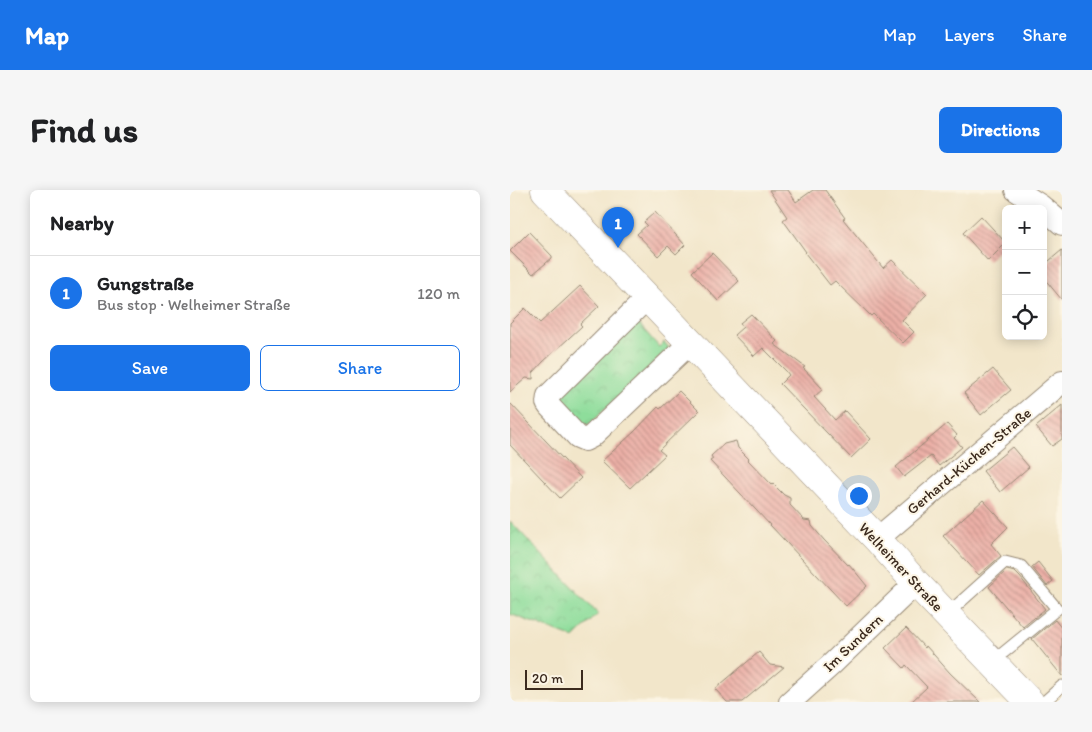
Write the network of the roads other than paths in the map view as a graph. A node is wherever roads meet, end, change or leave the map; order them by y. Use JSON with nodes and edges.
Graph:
{"nodes":[{"id":1,"x":545,"y":190,"type":"edge"},
{"id":2,"x":1016,"y":190,"type":"edge"},
{"id":3,"x":1062,"y":224,"type":"edge"},
{"id":4,"x":647,"y":298,"type":"junction"},
{"id":5,"x":690,"y":344,"type":"junction"},
{"id":6,"x":1062,"y":382,"type":"edge"},
{"id":7,"x":877,"y":539,"type":"junction"},
{"id":8,"x":916,"y":584,"type":"junction"},
{"id":9,"x":946,"y":615,"type":"junction"},
{"id":10,"x":992,"y":662,"type":"junction"},
{"id":11,"x":1062,"y":686,"type":"edge"},
{"id":12,"x":790,"y":702,"type":"edge"},
{"id":13,"x":1030,"y":702,"type":"edge"},
{"id":14,"x":1044,"y":702,"type":"edge"}],
"edges":[{"from":1,"to":4,"type":"street","name":"Welheimer Straße"},
{"from":2,"to":3,"type":"street"},
{"from":4,"to":5,"type":"street","name":"Welheimer Straße"},
{"from":4,"to":5,"type":"street"},
{"from":5,"to":7,"type":"street","name":"Welheimer Straße"},
{"from":6,"to":7,"type":"street","name":"Gerhard-Küchen-Straße"},
{"from":7,"to":8,"type":"street","name":"Welheimer Straße"},
{"from":8,"to":9,"type":"street","name":"Welheimer Straße"},
{"from":8,"to":12,"type":"street","name":"Im Sundern"},
{"from":9,"to":10,"type":"street","name":"Welheimer Straße"},
{"from":9,"to":10,"type":"lane"},
{"from":10,"to":13,"type":"street","name":"Welheimer Straße"},
{"from":11,"to":14,"type":"lane"}]}
